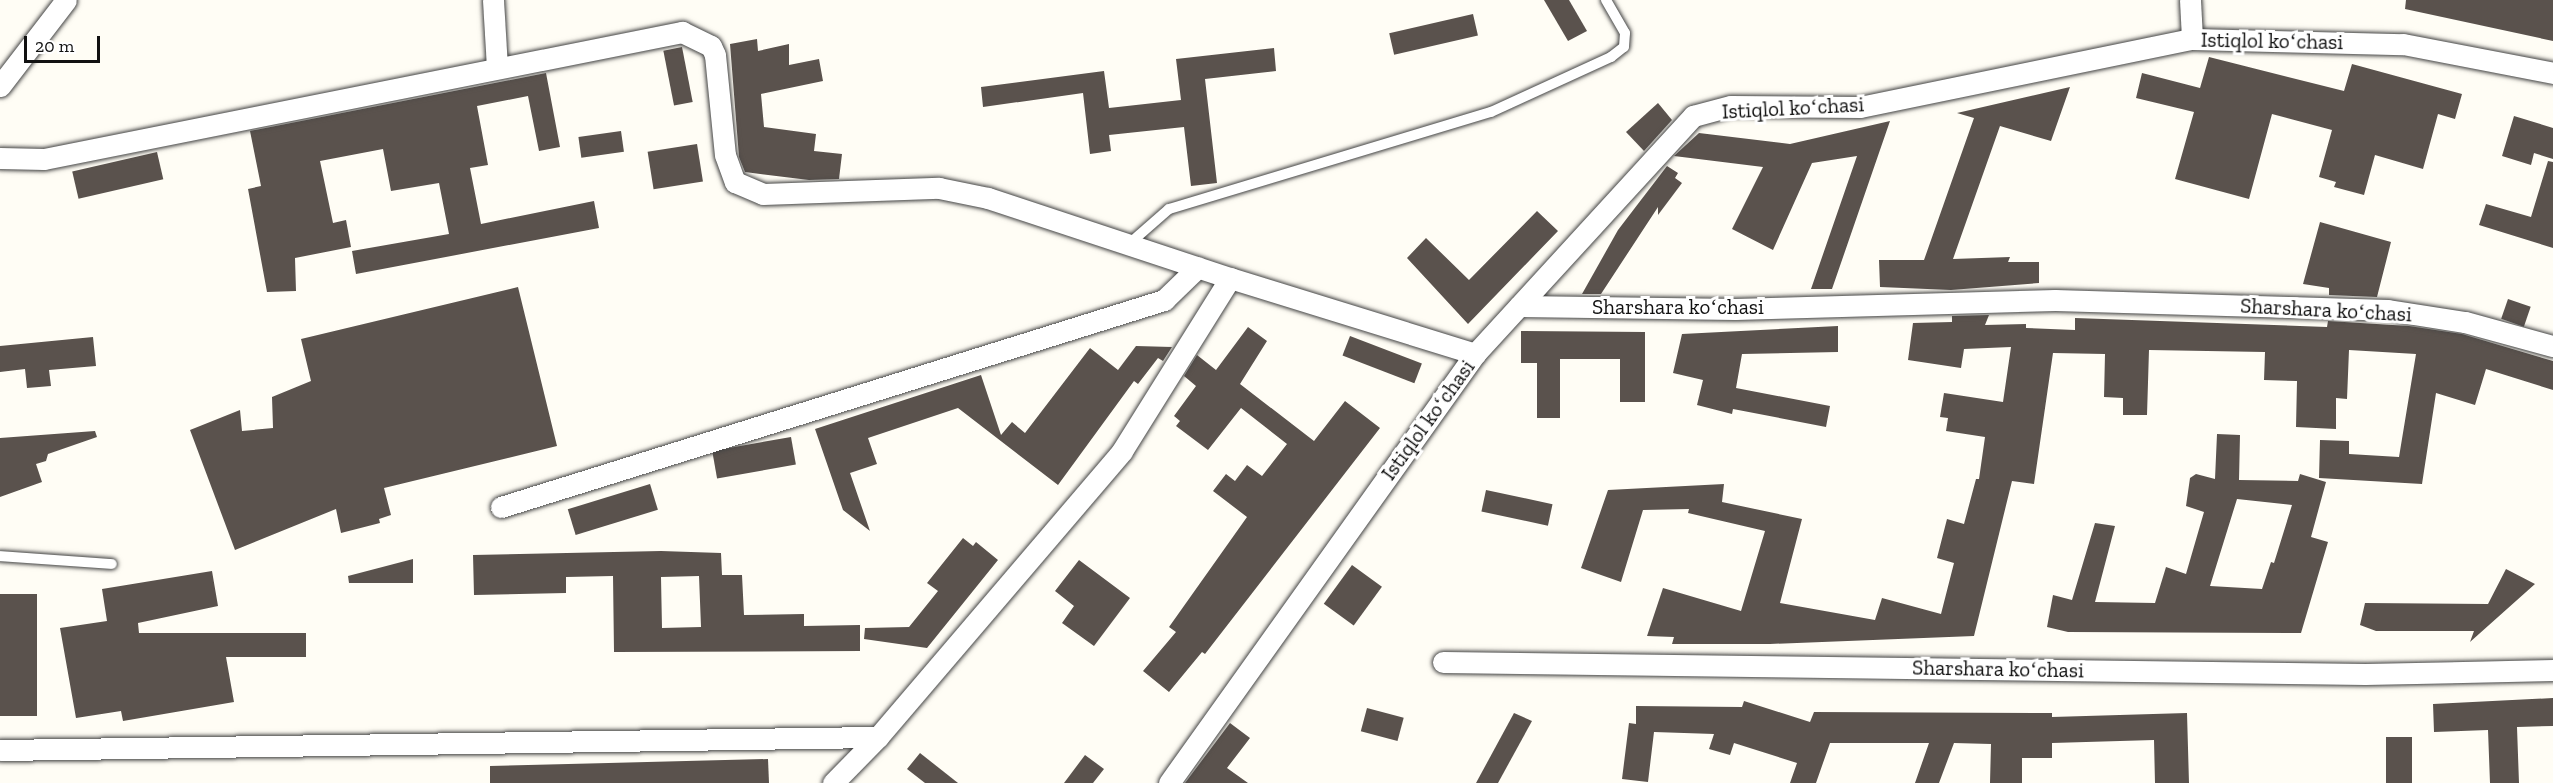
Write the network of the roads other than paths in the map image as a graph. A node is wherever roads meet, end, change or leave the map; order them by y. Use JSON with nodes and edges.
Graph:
{"nodes":[{"id":1,"x":66,"y":0,"type":"edge"},
{"id":2,"x":493,"y":0,"type":"edge"},
{"id":3,"x":1606,"y":0,"type":"edge"},
{"id":4,"x":2190,"y":0,"type":"edge"},
{"id":5,"x":2192,"y":39,"type":"junction"},
{"id":6,"x":497,"y":67,"type":"junction"},
{"id":7,"x":2553,"y":73,"type":"edge"},
{"id":8,"x":0,"y":86,"type":"edge"},
{"id":9,"x":0,"y":158,"type":"edge"},
{"id":10,"x":1129,"y":244,"type":"junction"},
{"id":11,"x":1198,"y":267,"type":"junction"},
{"id":12,"x":1230,"y":278,"type":"junction"},
{"id":13,"x":1519,"y":306,"type":"junction"},
{"id":14,"x":2553,"y":346,"type":"edge"},
{"id":15,"x":1475,"y":354,"type":"junction"},
{"id":16,"x":501,"y":507,"type":"dead end"},
{"id":17,"x":0,"y":556,"type":"edge"},
{"id":18,"x":112,"y":564,"type":"dead end"},
{"id":19,"x":1443,"y":662,"type":"dead end"},
{"id":20,"x":2553,"y":670,"type":"edge"},
{"id":21,"x":878,"y":737,"type":"junction"},
{"id":22,"x":0,"y":750,"type":"edge"},
{"id":23,"x":832,"y":783,"type":"edge"},
{"id":24,"x":1170,"y":783,"type":"edge"}],
"edges":[{"from":1,"to":8,"type":"street"},
{"from":2,"to":6,"type":"street"},
{"from":3,"to":10,"type":"lane"},
{"from":4,"to":5,"type":"street"},
{"from":5,"to":7,"type":"street","name":"Istiqlol koʻchasi"},
{"from":5,"to":13,"type":"street","name":"Istiqlol koʻchasi"},
{"from":6,"to":9,"type":"street"},
{"from":6,"to":10,"type":"street"},
{"from":10,"to":11,"type":"street"},
{"from":11,"to":12,"type":"street"},
{"from":11,"to":16,"type":"street"},
{"from":12,"to":15,"type":"street"},
{"from":12,"to":21,"type":"street"},
{"from":13,"to":14,"type":"street","name":"Sharshara koʻchasi"},
{"from":13,"to":15,"type":"street","name":"Istiqlol koʻchasi"},
{"from":15,"to":24,"type":"street","name":"Istiqlol koʻchasi"},
{"from":17,"to":18,"type":"lane"},
{"from":19,"to":20,"type":"street","name":"Sharshara koʻchasi"},
{"from":21,"to":22,"type":"street"},
{"from":21,"to":23,"type":"street"}]}
